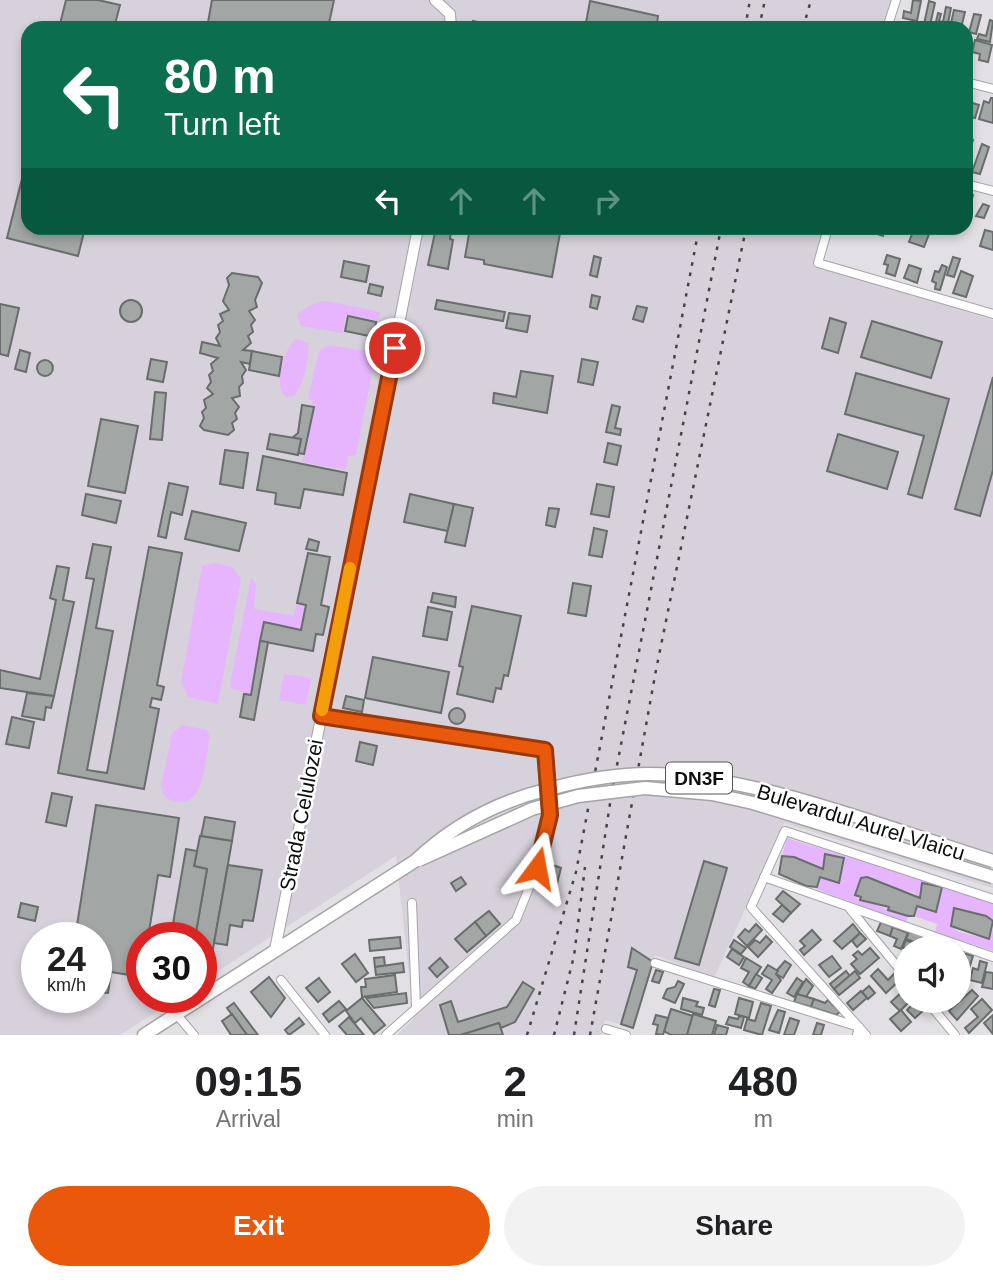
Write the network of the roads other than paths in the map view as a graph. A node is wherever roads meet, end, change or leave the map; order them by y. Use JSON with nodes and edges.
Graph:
{"nodes":[{"id":1,"x":435,"y":0,"type":"edge"},
{"id":2,"x":896,"y":0,"type":"edge"},
{"id":3,"x":451,"y":21,"type":"edge"},
{"id":4,"x":889,"y":21,"type":"edge"},
{"id":5,"x":973,"y":84,"type":"edge"},
{"id":6,"x":993,"y":89,"type":"edge"},
{"id":7,"x":973,"y":186,"type":"edge"},
{"id":8,"x":993,"y":191,"type":"edge"},
{"id":9,"x":417,"y":235,"type":"edge"},
{"id":10,"x":826,"y":235,"type":"edge"},
{"id":11,"x":993,"y":314,"type":"edge"},
{"id":12,"x":321,"y":716,"type":"junction"},
{"id":13,"x":415,"y":861,"type":"junction"},
{"id":14,"x":993,"y":862,"type":"edge"},
{"id":15,"x":764,"y":877,"type":"junction"},
{"id":16,"x":993,"y":877,"type":"edge"},
{"id":17,"x":993,"y":899,"type":"edge"},
{"id":18,"x":412,"y":902,"type":"dead end"},
{"id":19,"x":848,"y":906,"type":"junction"},
{"id":20,"x":275,"y":950,"type":"junction"},
{"id":21,"x":993,"y":957,"type":"edge"},
{"id":22,"x":894,"y":962,"type":"edge"},
{"id":23,"x":655,"y":963,"type":"dead end"},
{"id":24,"x":281,"y":980,"type":"dead end"},
{"id":25,"x":416,"y":1007,"type":"junction"},
{"id":26,"x":937,"y":1013,"type":"edge"},
{"id":27,"x":176,"y":1014,"type":"junction"},
{"id":28,"x":606,"y":1029,"type":"dead end"},
{"id":29,"x":858,"y":1031,"type":"edge"},
{"id":30,"x":144,"y":1035,"type":"edge"},
{"id":31,"x":194,"y":1035,"type":"edge"},
{"id":32,"x":325,"y":1035,"type":"edge"},
{"id":33,"x":386,"y":1035,"type":"edge"},
{"id":34,"x":626,"y":1035,"type":"edge"},
{"id":35,"x":866,"y":1035,"type":"edge"},
{"id":36,"x":955,"y":1035,"type":"edge"}],
"edges":[{"from":1,"to":3,"type":"street"},
{"from":2,"to":4,"type":"street"},
{"from":5,"to":6,"type":"street"},
{"from":7,"to":8,"type":"street"},
{"from":9,"to":12,"type":"street","name":"Strada Celulozei"},
{"from":10,"to":11,"type":"street"},
{"from":12,"to":20,"type":"street","name":"Strada Celulozei"},
{"from":12,"to":25,"type":"street"},
{"from":13,"to":14,"type":"main road","name":"Bulevardul Aurel Vlaicu","number":"DN3F","bridge":true},
{"from":13,"to":16,"type":"main road","name":"Bulevardul Aurel Vlaicu","number":"DN3F","bridge":true},
{"from":13,"to":20,"type":"main road","name":"Bulevardul Aurel Vlaicu","number":"DN3F"},
{"from":15,"to":17,"type":"street"},
{"from":15,"to":19,"type":"street"},
{"from":15,"to":29,"type":"street"},
{"from":18,"to":25,"type":"street"},
{"from":19,"to":21,"type":"street"},
{"from":19,"to":22,"type":"street"},
{"from":20,"to":27,"type":"main road","name":"Bulevardul Aurel Vlaicu"},
{"from":23,"to":29,"type":"street"},
{"from":24,"to":32,"type":"street"},
{"from":25,"to":33,"type":"street"},
{"from":26,"to":36,"type":"street"},
{"from":27,"to":30,"type":"main road","name":"Bulevardul Aurel Vlaicu"},
{"from":27,"to":31,"type":"street"},
{"from":28,"to":34,"type":"street"},
{"from":29,"to":35,"type":"street"}]}
